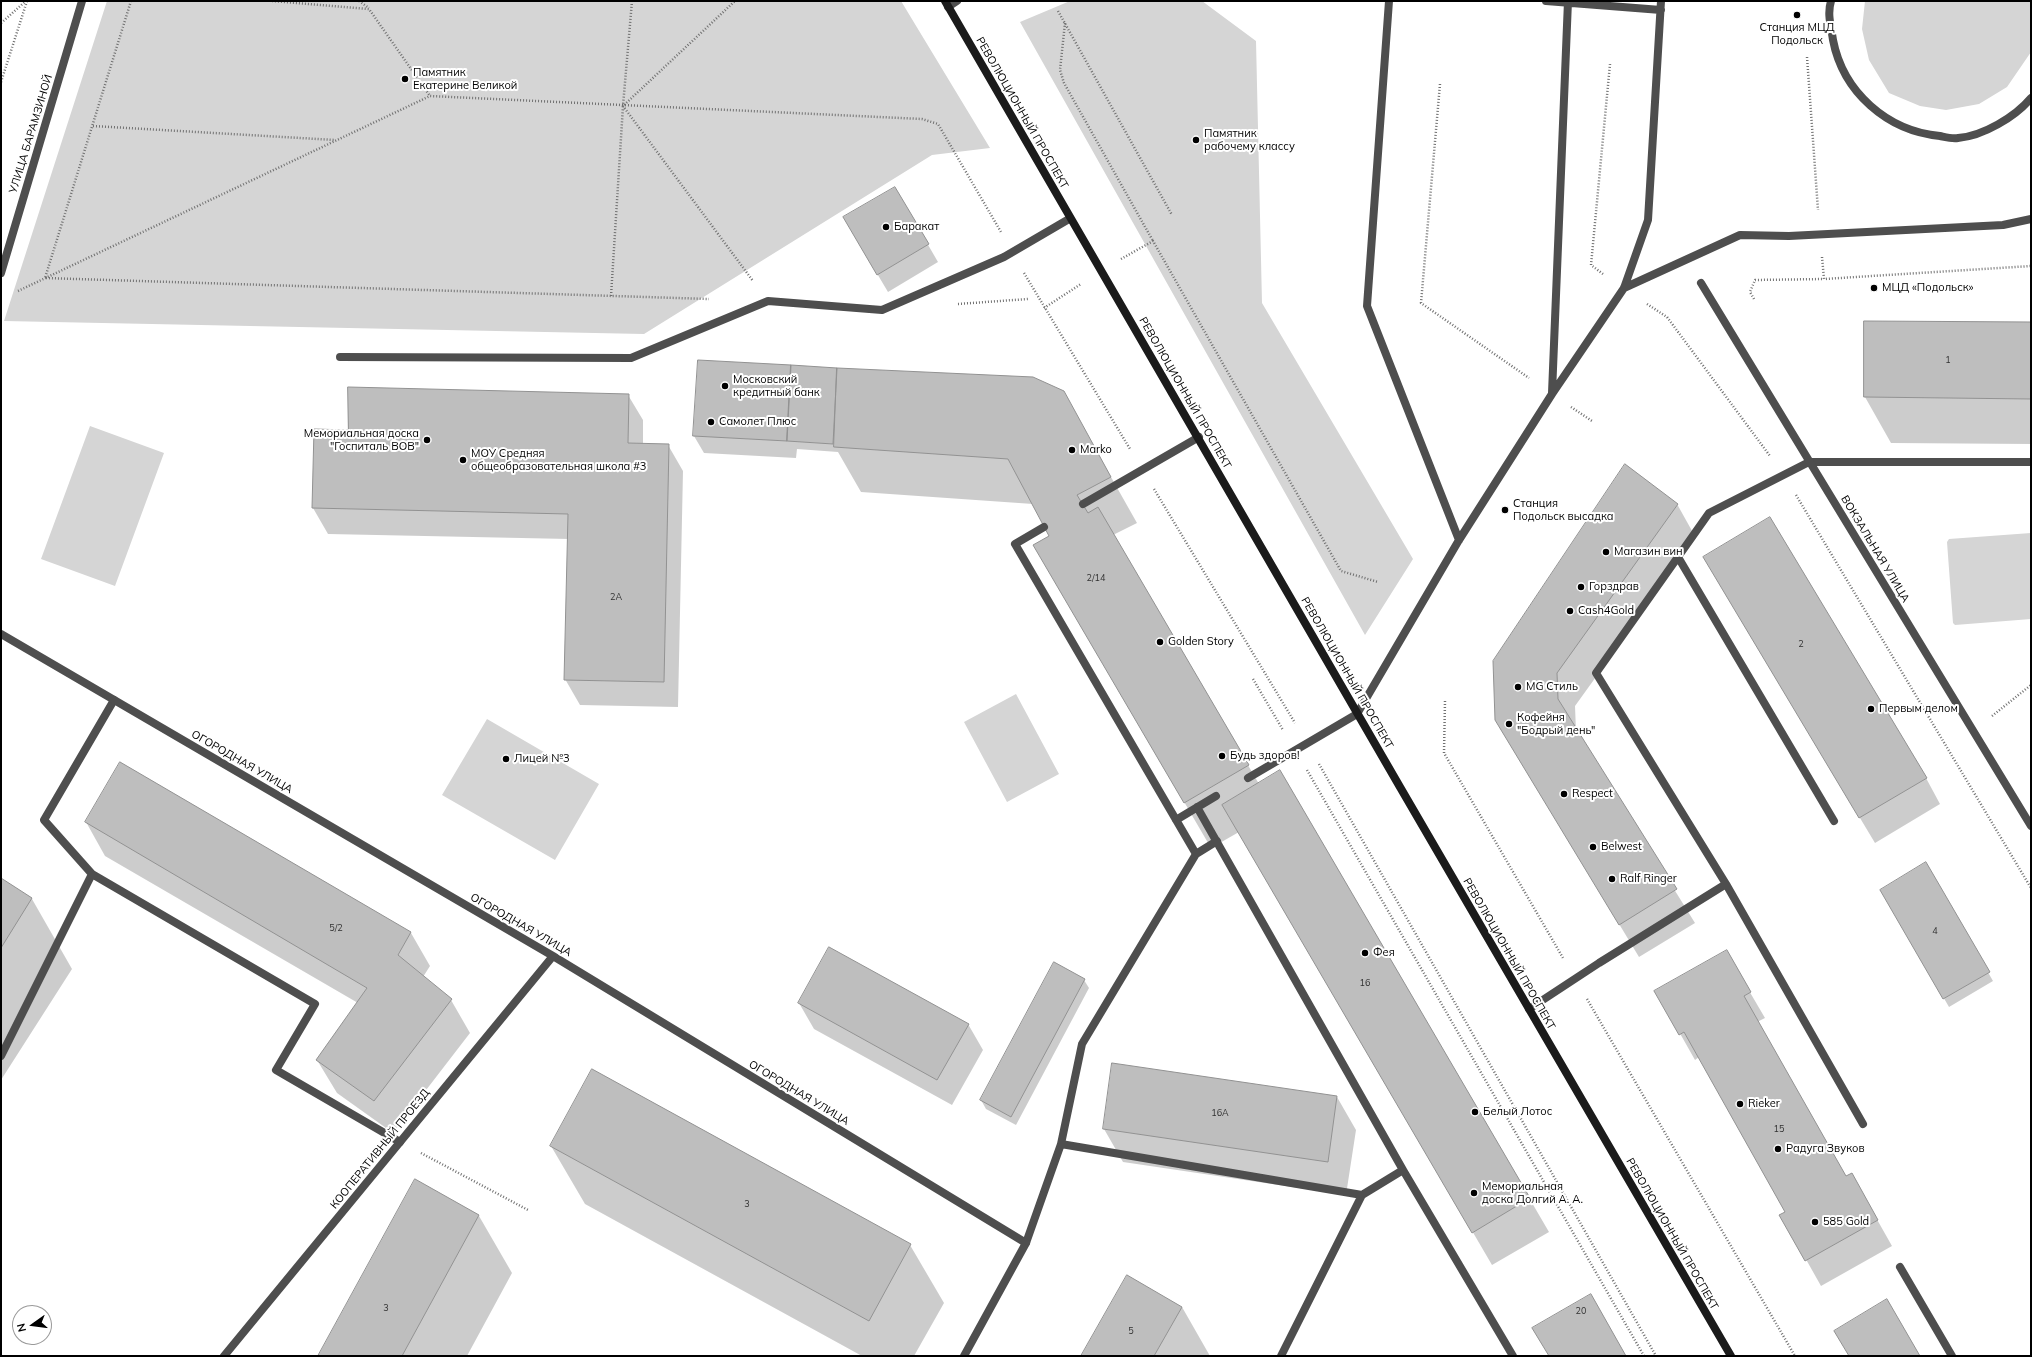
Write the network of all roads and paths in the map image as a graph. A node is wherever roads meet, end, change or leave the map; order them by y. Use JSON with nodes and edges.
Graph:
{"nodes":[{"id":1,"x":26,"y":1,"type":"edge"},
{"id":2,"x":82,"y":1,"type":"edge"},
{"id":3,"x":131,"y":1,"type":"edge"},
{"id":4,"x":272,"y":1,"type":"edge"},
{"id":5,"x":359,"y":1,"type":"edge"},
{"id":6,"x":632,"y":1,"type":"edge"},
{"id":7,"x":735,"y":1,"type":"edge"},
{"id":8,"x":957,"y":1,"type":"edge"},
{"id":9,"x":1389,"y":1,"type":"edge"},
{"id":10,"x":1546,"y":1,"type":"edge"},
{"id":11,"x":1661,"y":1,"type":"edge"},
{"id":12,"x":1831,"y":1,"type":"edge"},
{"id":13,"x":1568,"y":2,"type":"edge"},
{"id":14,"x":946,"y":4,"type":"edge"},
{"id":15,"x":370,"y":9,"type":"junction"},
{"id":16,"x":1058,"y":10,"type":"dead end"},
{"id":17,"x":1660,"y":10,"type":"junction"},
{"id":18,"x":1,"y":23,"type":"edge"},
{"id":19,"x":1065,"y":23,"type":"junction"},
{"id":20,"x":1610,"y":64,"type":"dead end"},
{"id":21,"x":1,"y":82,"type":"edge"},
{"id":22,"x":1440,"y":84,"type":"dead end"},
{"id":23,"x":430,"y":96,"type":"junction"},
{"id":24,"x":2031,"y":98,"type":"edge"},
{"id":25,"x":623,"y":106,"type":"junction"},
{"id":26,"x":92,"y":126,"type":"junction"},
{"id":27,"x":336,"y":140,"type":"junction"},
{"id":28,"x":1172,"y":216,"type":"dead end"},
{"id":29,"x":1069,"y":219,"type":"junction"},
{"id":30,"x":2031,"y":219,"type":"edge"},
{"id":31,"x":1153,"y":240,"type":"junction"},
{"id":32,"x":1012,"y":252,"type":"junction"},
{"id":33,"x":1,"y":270,"type":"edge"},
{"id":34,"x":1101,"y":271,"type":"junction"},
{"id":35,"x":45,"y":278,"type":"junction"},
{"id":36,"x":1824,"y":279,"type":"dead end"},
{"id":37,"x":1701,"y":283,"type":"dead end"},
{"id":38,"x":1624,"y":288,"type":"junction"},
{"id":39,"x":14,"y":293,"type":"dead end"},
{"id":40,"x":611,"y":296,"type":"junction"},
{"id":41,"x":1754,"y":298,"type":"dead end"},
{"id":42,"x":713,"y":299,"type":"dead end"},
{"id":43,"x":768,"y":301,"type":"junction"},
{"id":44,"x":1044,"y":308,"type":"junction"},
{"id":45,"x":1667,"y":317,"type":"dead end"},
{"id":46,"x":340,"y":357,"type":"dead end"},
{"id":47,"x":1552,"y":394,"type":"junction"},
{"id":48,"x":1592,"y":421,"type":"dead end"},
{"id":49,"x":1198,"y":437,"type":"junction"},
{"id":50,"x":1810,"y":462,"type":"junction"},
{"id":51,"x":2031,"y":462,"type":"edge"},
{"id":52,"x":1143,"y":470,"type":"junction"},
{"id":53,"x":1784,"y":475,"type":"junction"},
{"id":54,"x":1083,"y":504,"type":"dead end"},
{"id":55,"x":1044,"y":527,"type":"dead end"},
{"id":56,"x":1459,"y":540,"type":"junction"},
{"id":57,"x":1678,"y":558,"type":"junction"},
{"id":58,"x":1378,"y":582,"type":"dead end"},
{"id":59,"x":1,"y":634,"type":"edge"},
{"id":60,"x":1252,"y":679,"type":"dead end"},
{"id":61,"x":2031,"y":685,"type":"edge"},
{"id":62,"x":114,"y":700,"type":"junction"},
{"id":63,"x":1445,"y":701,"type":"dead end"},
{"id":64,"x":1357,"y":714,"type":"junction"},
{"id":65,"x":1973,"y":731,"type":"junction"},
{"id":66,"x":1307,"y":743,"type":"junction"},
{"id":67,"x":1295,"y":750,"type":"junction"},
{"id":68,"x":1248,"y":778,"type":"dead end"},
{"id":69,"x":1216,"y":796,"type":"dead end"},
{"id":70,"x":1197,"y":807,"type":"junction"},
{"id":71,"x":1176,"y":820,"type":"junction"},
{"id":72,"x":1834,"y":820,"type":"dead end"},
{"id":73,"x":2031,"y":826,"type":"edge"},
{"id":74,"x":1217,"y":840,"type":"junction"},
{"id":75,"x":1196,"y":854,"type":"junction"},
{"id":76,"x":92,"y":874,"type":"junction"},
{"id":77,"x":1726,"y":884,"type":"junction"},
{"id":78,"x":2031,"y":888,"type":"edge"},
{"id":79,"x":553,"y":956,"type":"junction"},
{"id":80,"x":1576,"y":979,"type":"junction"},
{"id":81,"x":1529,"y":1010,"type":"junction"},
{"id":82,"x":1,"y":1056,"type":"edge"},
{"id":83,"x":1863,"y":1124,"type":"dead end"},
{"id":84,"x":400,"y":1142,"type":"junction"},
{"id":85,"x":1061,"y":1144,"type":"junction"},
{"id":86,"x":1403,"y":1170,"type":"junction"},
{"id":87,"x":1362,"y":1195,"type":"junction"},
{"id":88,"x":528,"y":1210,"type":"dead end"},
{"id":89,"x":1026,"y":1243,"type":"junction"},
{"id":90,"x":1900,"y":1267,"type":"dead end"},
{"id":91,"x":224,"y":1356,"type":"edge"},
{"id":92,"x":964,"y":1356,"type":"edge"},
{"id":93,"x":1281,"y":1356,"type":"edge"},
{"id":94,"x":1513,"y":1356,"type":"edge"},
{"id":95,"x":1644,"y":1356,"type":"edge"},
{"id":96,"x":1656,"y":1356,"type":"edge"},
{"id":97,"x":1730,"y":1356,"type":"edge"},
{"id":98,"x":1795,"y":1356,"type":"edge"},
{"id":99,"x":1952,"y":1356,"type":"edge"}],
"edges":[{"from":1,"to":18,"type":"path"},
{"from":1,"to":21,"type":"path"},
{"from":2,"to":33,"type":"street","name":"УЛИЦА БАРАМЗИНОЙ"},
{"from":3,"to":26,"type":"path"},
{"from":4,"to":15,"type":"path"},
{"from":5,"to":15,"type":"path"},
{"from":6,"to":25,"type":"path"},
{"from":7,"to":25,"type":"path"},
{"from":8,"to":14,"type":"street"},
{"from":9,"to":56,"type":"street"},
{"from":10,"to":13,"type":"street"},
{"from":11,"to":17,"type":"street"},
{"from":12,"to":24,"type":"street"},
{"from":13,"to":17,"type":"street"},
{"from":13,"to":47,"type":"street"},
{"from":14,"to":29,"type":"street","name":"РЕВОЛЮЦИОННЫЙ ПРОСПЕКТ"},
{"from":15,"to":23,"type":"path"},
{"from":16,"to":19,"type":"path"},
{"from":17,"to":38,"type":"street"},
{"from":19,"to":28,"type":"path"},
{"from":19,"to":31,"type":"path"},
{"from":20,"to":38,"type":"path"},
{"from":22,"to":47,"type":"path"},
{"from":23,"to":25,"type":"path"},
{"from":23,"to":27,"type":"path"},
{"from":25,"to":32,"type":"path"},
{"from":25,"to":40,"type":"path"},
{"from":25,"to":43,"type":"path"},
{"from":26,"to":27,"type":"path"},
{"from":26,"to":35,"type":"path"},
{"from":27,"to":35,"type":"path"},
{"from":29,"to":32,"type":"street"},
{"from":29,"to":34,"type":"street","name":"РЕВОЛЮЦИОННЫЙ ПРОСПЕКТ"},
{"from":30,"to":38,"type":"street"},
{"from":31,"to":34,"type":"path"},
{"from":31,"to":58,"type":"path"},
{"from":32,"to":43,"type":"street"},
{"from":32,"to":44,"type":"path"},
{"from":34,"to":44,"type":"path"},
{"from":34,"to":49,"type":"street","name":"РЕВОЛЮЦИОННЫЙ ПРОСПЕКТ"},
{"from":35,"to":39,"type":"path"},
{"from":35,"to":40,"type":"path"},
{"from":36,"to":41,"type":"path"},
{"from":37,"to":50,"type":"street","name":"ВОКЗАЛЬНАЯ УЛИЦА"},
{"from":38,"to":47,"type":"street"},
{"from":40,"to":42,"type":"path"},
{"from":43,"to":46,"type":"street"},
{"from":44,"to":52,"type":"path"},
{"from":45,"to":53,"type":"path"},
{"from":47,"to":48,"type":"path"},
{"from":47,"to":56,"type":"street"},
{"from":49,"to":52,"type":"street"},
{"from":49,"to":64,"type":"street","name":"РЕВОЛЮЦИОННЫЙ ПРОСПЕКТ"},
{"from":50,"to":51,"type":"street"},
{"from":50,"to":53,"type":"street"},
{"from":50,"to":65,"type":"street","name":"ВОКЗАЛЬНАЯ УЛИЦА"},
{"from":52,"to":54,"type":"street"},
{"from":52,"to":66,"type":"path"},
{"from":53,"to":57,"type":"street"},
{"from":53,"to":78,"type":"path"},
{"from":55,"to":71,"type":"street"},
{"from":56,"to":64,"type":"street"},
{"from":57,"to":72,"type":"street"},
{"from":57,"to":77,"type":"street"},
{"from":59,"to":62,"type":"street","name":"ОГОРОДНАЯ УЛИЦА"},
{"from":60,"to":67,"type":"path"},
{"from":61,"to":65,"type":"path"},
{"from":62,"to":76,"type":"street"},
{"from":62,"to":79,"type":"street","name":"ОГОРОДНАЯ УЛИЦА"},
{"from":63,"to":80,"type":"path"},
{"from":64,"to":66,"type":"street"},
{"from":64,"to":81,"type":"street","name":"РЕВОЛЮЦИОННЫЙ ПРОСПЕКТ"},
{"from":65,"to":73,"type":"street","name":"ВОКЗАЛЬНАЯ УЛИЦА"},
{"from":66,"to":67,"type":"street"},
{"from":66,"to":96,"type":"path"},
{"from":67,"to":68,"type":"street"},
{"from":67,"to":95,"type":"path"},
{"from":69,"to":70,"type":"street"},
{"from":70,"to":71,"type":"street"},
{"from":70,"to":74,"type":"street"},
{"from":71,"to":75,"type":"street"},
{"from":74,"to":75,"type":"street"},
{"from":74,"to":86,"type":"street"},
{"from":75,"to":85,"type":"street"},
{"from":76,"to":82,"type":"street"},
{"from":76,"to":84,"type":"street"},
{"from":77,"to":80,"type":"street"},
{"from":77,"to":83,"type":"street"},
{"from":79,"to":84,"type":"street","name":"КООПЕРАТИВНЫЙ ПРОЕЗД"},
{"from":79,"to":89,"type":"street","name":"ОГОРОДНАЯ УЛИЦА"},
{"from":80,"to":81,"type":"street"},
{"from":80,"to":98,"type":"path"},
{"from":81,"to":97,"type":"street","name":"РЕВОЛЮЦИОННЫЙ ПРОСПЕКТ"},
{"from":84,"to":88,"type":"path"},
{"from":84,"to":91,"type":"street","name":"КООПЕРАТИВНЫЙ ПРОЕЗД"},
{"from":85,"to":87,"type":"street"},
{"from":85,"to":89,"type":"street"},
{"from":86,"to":87,"type":"street"},
{"from":86,"to":94,"type":"street"},
{"from":87,"to":93,"type":"street"},
{"from":89,"to":92,"type":"street"},
{"from":90,"to":99,"type":"street"}]}
